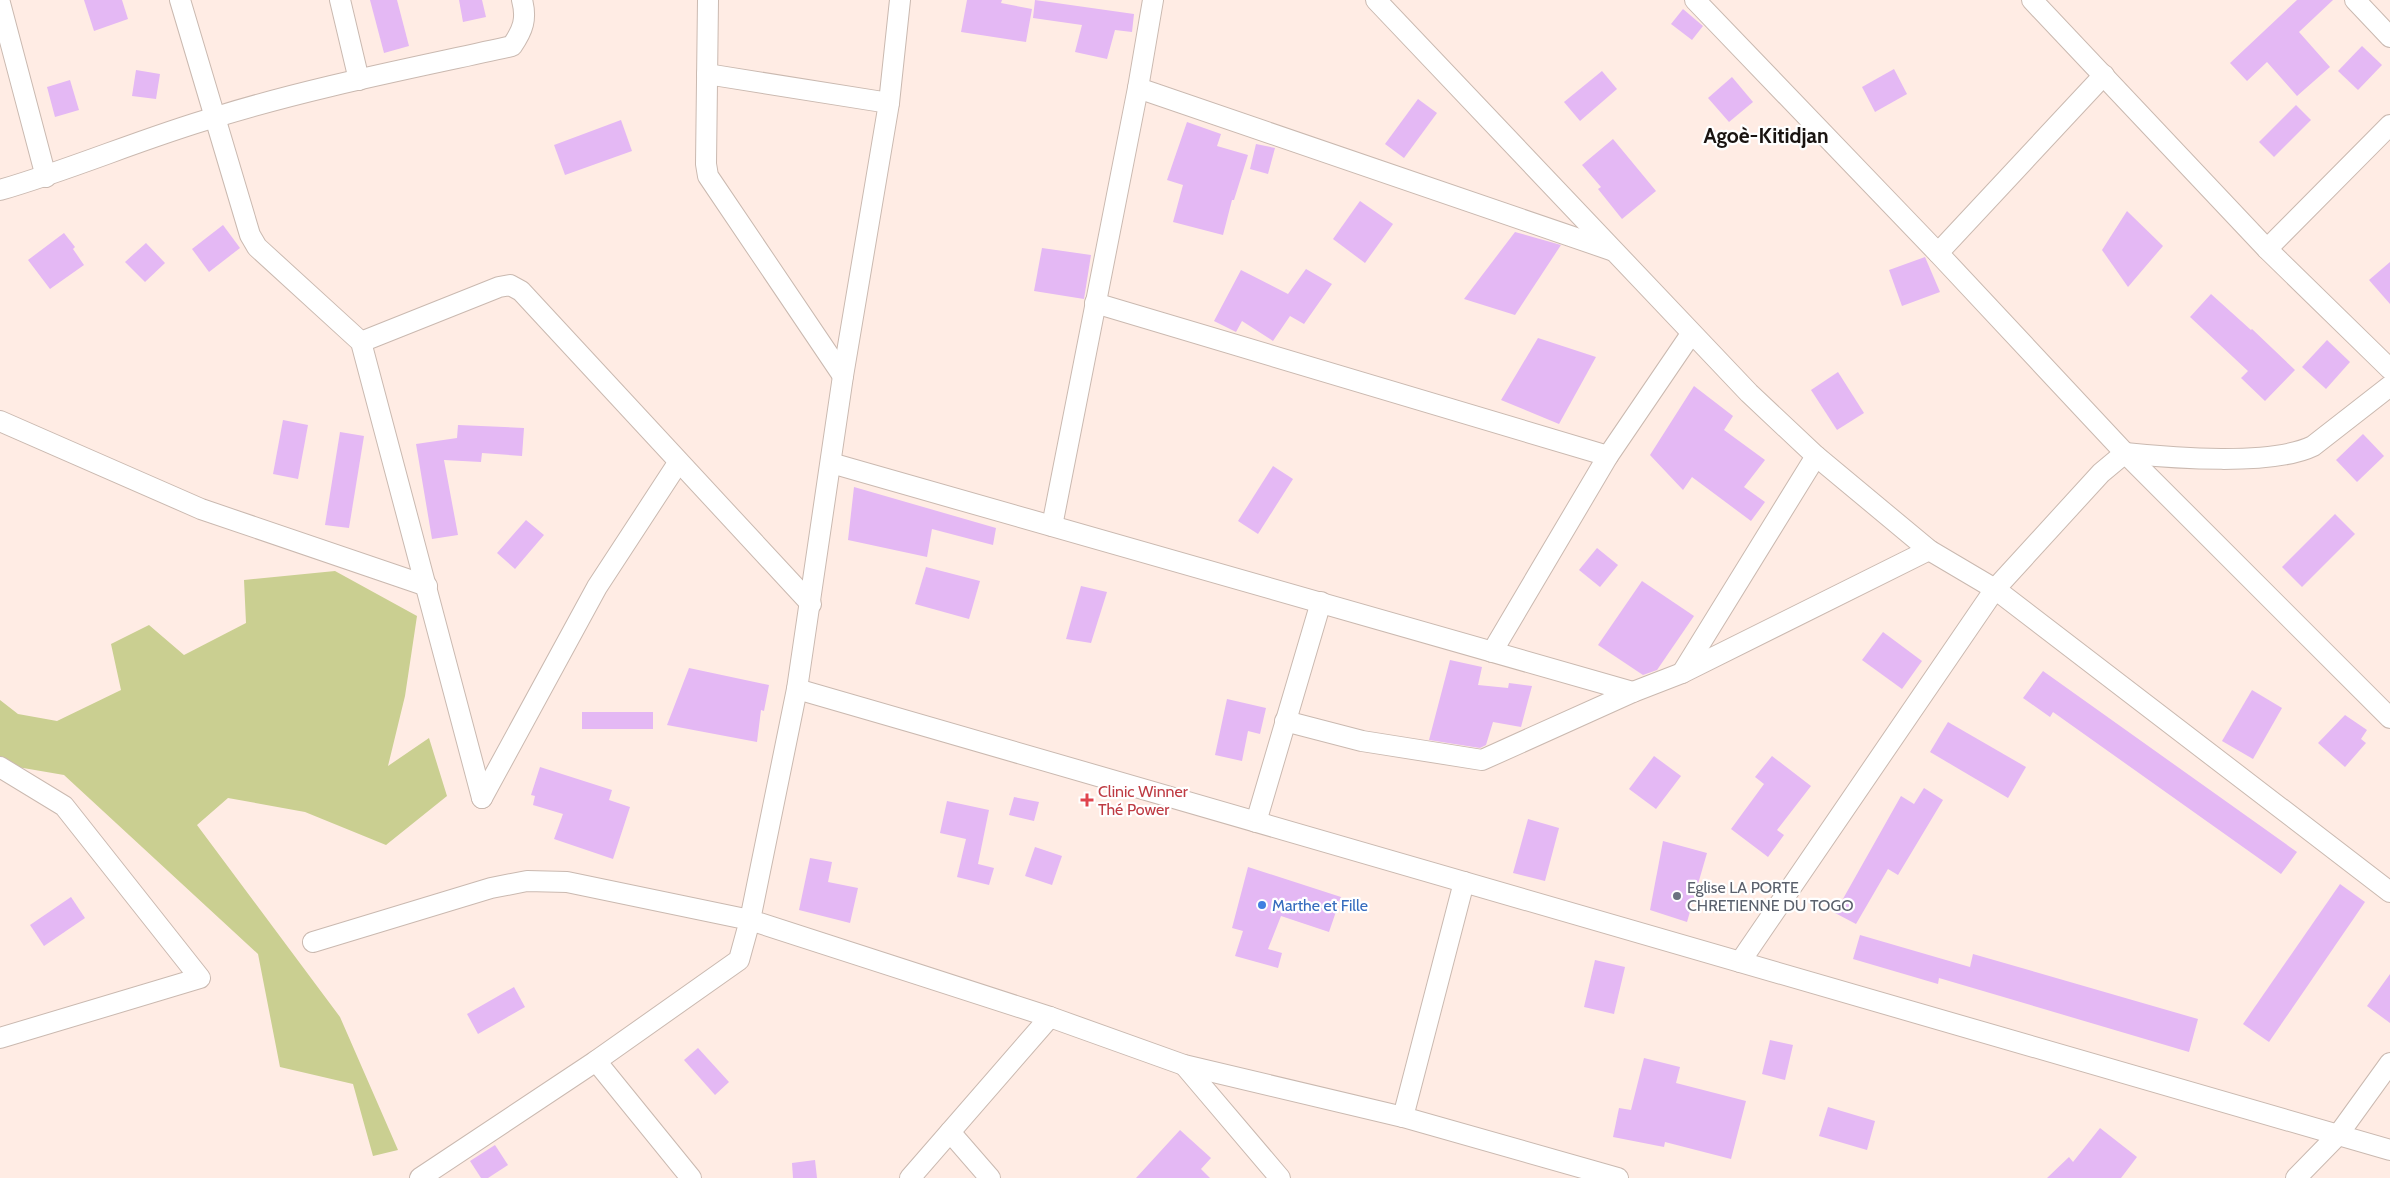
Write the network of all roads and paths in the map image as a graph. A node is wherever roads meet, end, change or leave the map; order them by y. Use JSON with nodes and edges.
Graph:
{"nodes":[{"id":1,"x":180,"y":0,"type":"edge"},
{"id":2,"x":340,"y":0,"type":"edge"},
{"id":3,"x":522,"y":0,"type":"edge"},
{"id":4,"x":708,"y":0,"type":"edge"},
{"id":5,"x":900,"y":0,"type":"edge"},
{"id":6,"x":1153,"y":0,"type":"edge"},
{"id":7,"x":1376,"y":0,"type":"edge"},
{"id":8,"x":1694,"y":0,"type":"edge"},
{"id":9,"x":2032,"y":0,"type":"edge"},
{"id":10,"x":2354,"y":0,"type":"edge"},
{"id":11,"x":0,"y":3,"type":"edge"},
{"id":12,"x":2390,"y":37,"type":"edge"},
{"id":13,"x":707,"y":74,"type":"junction"},
{"id":14,"x":2104,"y":75,"type":"junction"},
{"id":15,"x":359,"y":80,"type":"junction"},
{"id":16,"x":1138,"y":88,"type":"junction"},
{"id":17,"x":890,"y":103,"type":"junction"},
{"id":18,"x":216,"y":117,"type":"junction"},
{"id":19,"x":2390,"y":126,"type":"edge"},
{"id":20,"x":46,"y":177,"type":"junction"},
{"id":21,"x":0,"y":190,"type":"edge"},
{"id":22,"x":2267,"y":249,"type":"junction"},
{"id":23,"x":1614,"y":251,"type":"junction"},
{"id":24,"x":1938,"y":253,"type":"junction"},
{"id":25,"x":1095,"y":303,"type":"junction"},
{"id":26,"x":1691,"y":334,"type":"junction"},
{"id":27,"x":361,"y":342,"type":"junction"},
{"id":28,"x":2390,"y":370,"type":"edge"},
{"id":29,"x":843,"y":376,"type":"junction"},
{"id":30,"x":2390,"y":386,"type":"edge"},
{"id":31,"x":0,"y":421,"type":"edge"},
{"id":32,"x":2125,"y":453,"type":"junction"},
{"id":33,"x":1608,"y":456,"type":"junction"},
{"id":34,"x":1816,"y":456,"type":"junction"},
{"id":35,"x":678,"y":463,"type":"junction"},
{"id":36,"x":831,"y":463,"type":"junction"},
{"id":37,"x":1052,"y":526,"type":"junction"},
{"id":38,"x":1929,"y":550,"type":"junction"},
{"id":39,"x":427,"y":586,"type":"junction"},
{"id":40,"x":1995,"y":589,"type":"junction"},
{"id":41,"x":1321,"y":602,"type":"junction"},
{"id":42,"x":810,"y":604,"type":"junction"},
{"id":43,"x":1492,"y":652,"type":"junction"},
{"id":44,"x":1682,"y":673,"type":"junction"},
{"id":45,"x":797,"y":689,"type":"junction"},
{"id":46,"x":1633,"y":692,"type":"junction"},
{"id":47,"x":2390,"y":718,"type":"edge"},
{"id":48,"x":1285,"y":721,"type":"junction"},
{"id":49,"x":0,"y":767,"type":"edge"},
{"id":50,"x":1256,"y":822,"type":"junction"},
{"id":51,"x":1464,"y":882,"type":"junction"},
{"id":52,"x":2390,"y":892,"type":"edge"},
{"id":53,"x":750,"y":920,"type":"junction"},
{"id":54,"x":313,"y":942,"type":"dead end"},
{"id":55,"x":1740,"y":962,"type":"junction"},
{"id":56,"x":1050,"y":1017,"type":"junction"},
{"id":57,"x":0,"y":1038,"type":"edge"},
{"id":58,"x":596,"y":1060,"type":"junction"},
{"id":59,"x":2390,"y":1063,"type":"edge"},
{"id":60,"x":1184,"y":1065,"type":"junction"},
{"id":61,"x":1403,"y":1117,"type":"junction"},
{"id":62,"x":950,"y":1132,"type":"junction"},
{"id":63,"x":2338,"y":1135,"type":"junction"},
{"id":64,"x":2390,"y":1150,"type":"edge"},
{"id":65,"x":420,"y":1178,"type":"edge"},
{"id":66,"x":691,"y":1178,"type":"edge"},
{"id":67,"x":910,"y":1178,"type":"edge"},
{"id":68,"x":990,"y":1178,"type":"edge"},
{"id":69,"x":1280,"y":1178,"type":"edge"},
{"id":70,"x":1618,"y":1178,"type":"edge"},
{"id":71,"x":2296,"y":1178,"type":"edge"}],
"edges":[{"from":1,"to":18,"type":"street"},
{"from":2,"to":15,"type":"street"},
{"from":3,"to":15,"type":"street"},
{"from":4,"to":13,"type":"street"},
{"from":5,"to":17,"type":"street"},
{"from":6,"to":16,"type":"street"},
{"from":7,"to":23,"type":"street"},
{"from":8,"to":24,"type":"street"},
{"from":9,"to":14,"type":"street"},
{"from":10,"to":12,"type":"street"},
{"from":11,"to":20,"type":"street"},
{"from":13,"to":17,"type":"street"},
{"from":13,"to":29,"type":"street"},
{"from":14,"to":22,"type":"street"},
{"from":14,"to":24,"type":"street"},
{"from":15,"to":18,"type":"street"},
{"from":16,"to":23,"type":"street"},
{"from":16,"to":25,"type":"street"},
{"from":17,"to":29,"type":"street"},
{"from":18,"to":20,"type":"street"},
{"from":18,"to":27,"type":"street"},
{"from":19,"to":22,"type":"street"},
{"from":20,"to":21,"type":"street"},
{"from":22,"to":28,"type":"street"},
{"from":23,"to":26,"type":"street"},
{"from":24,"to":32,"type":"street"},
{"from":25,"to":33,"type":"street"},
{"from":25,"to":37,"type":"street"},
{"from":26,"to":33,"type":"street"},
{"from":26,"to":34,"type":"street"},
{"from":27,"to":35,"type":"street"},
{"from":27,"to":39,"type":"street"},
{"from":29,"to":36,"type":"street"},
{"from":30,"to":32,"type":"street"},
{"from":31,"to":39,"type":"street"},
{"from":32,"to":40,"type":"street"},
{"from":32,"to":47,"type":"street"},
{"from":33,"to":43,"type":"street"},
{"from":34,"to":38,"type":"street"},
{"from":34,"to":44,"type":"street"},
{"from":35,"to":39,"type":"street"},
{"from":35,"to":42,"type":"street"},
{"from":36,"to":37,"type":"street"},
{"from":36,"to":42,"type":"street"},
{"from":37,"to":41,"type":"street"},
{"from":38,"to":40,"type":"street"},
{"from":38,"to":44,"type":"street"},
{"from":40,"to":52,"type":"street"},
{"from":40,"to":55,"type":"street"},
{"from":41,"to":43,"type":"street"},
{"from":41,"to":48,"type":"street"},
{"from":42,"to":45,"type":"street"},
{"from":43,"to":46,"type":"street"},
{"from":44,"to":46,"type":"street"},
{"from":45,"to":50,"type":"street"},
{"from":45,"to":53,"type":"street"},
{"from":46,"to":48,"type":"street"},
{"from":48,"to":50,"type":"street"},
{"from":49,"to":57,"type":"street"},
{"from":50,"to":51,"type":"street"},
{"from":51,"to":55,"type":"street"},
{"from":51,"to":61,"type":"street"},
{"from":53,"to":54,"type":"street"},
{"from":53,"to":56,"type":"street"},
{"from":53,"to":58,"type":"street"},
{"from":55,"to":63,"type":"street"},
{"from":56,"to":60,"type":"street"},
{"from":56,"to":62,"type":"street"},
{"from":58,"to":65,"type":"street"},
{"from":58,"to":66,"type":"street"},
{"from":59,"to":63,"type":"street"},
{"from":60,"to":61,"type":"street"},
{"from":60,"to":69,"type":"street"},
{"from":61,"to":70,"type":"street"},
{"from":62,"to":67,"type":"street"},
{"from":62,"to":68,"type":"street"},
{"from":63,"to":64,"type":"street"},
{"from":63,"to":71,"type":"street"}]}
